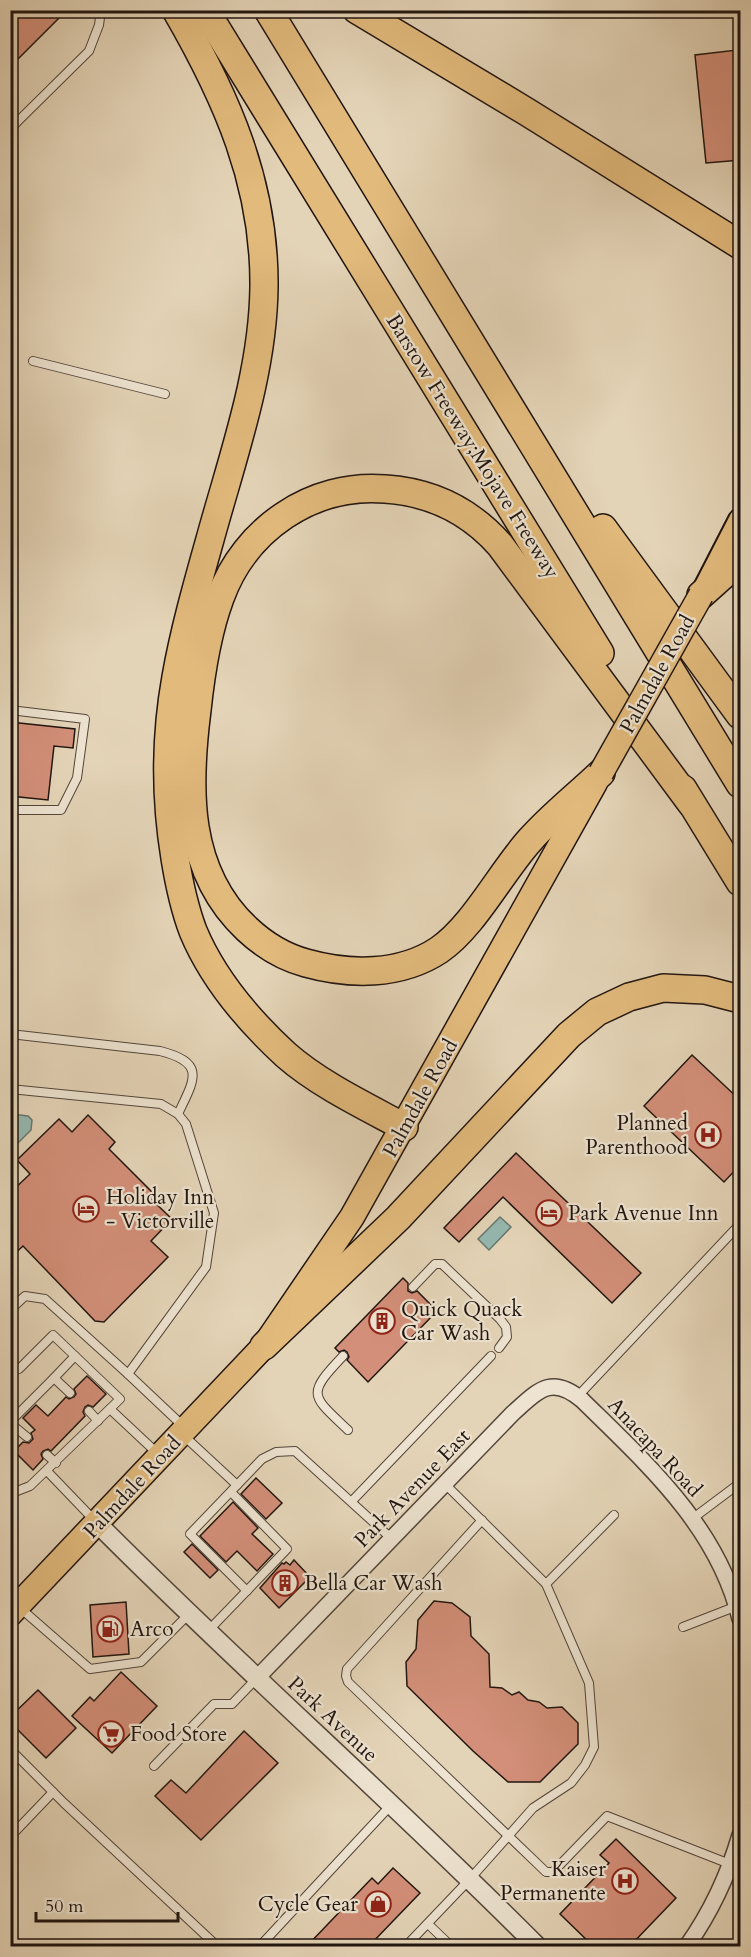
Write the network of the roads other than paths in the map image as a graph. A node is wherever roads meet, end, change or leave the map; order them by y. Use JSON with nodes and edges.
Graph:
{"nodes":[{"id":1,"x":100,"y":10,"type":"edge"},
{"id":2,"x":176,"y":10,"type":"edge"},
{"id":3,"x":205,"y":10,"type":"edge"},
{"id":4,"x":268,"y":10,"type":"edge"},
{"id":5,"x":357,"y":10,"type":"edge"},
{"id":6,"x":10,"y":129,"type":"edge"},
{"id":7,"x":741,"y":245,"type":"edge"},
{"id":8,"x":33,"y":361,"type":"dead end"},
{"id":9,"x":494,"y":380,"type":"junction"},
{"id":10,"x":165,"y":394,"type":"dead end"},
{"id":11,"x":741,"y":520,"type":"edge"},
{"id":12,"x":741,"y":560,"type":"edge"},
{"id":13,"x":701,"y":594,"type":"junction"},
{"id":14,"x":10,"y":710,"type":"edge"},
{"id":15,"x":741,"y":715,"type":"edge"},
{"id":16,"x":601,"y":773,"type":"junction"},
{"id":17,"x":741,"y":784,"type":"edge"},
{"id":18,"x":691,"y":803,"type":"junction"},
{"id":19,"x":10,"y":810,"type":"edge"},
{"id":20,"x":741,"y":882,"type":"edge"},
{"id":21,"x":741,"y":999,"type":"edge"},
{"id":22,"x":10,"y":1034,"type":"edge"},
{"id":23,"x":10,"y":1089,"type":"edge"},
{"id":24,"x":178,"y":1114,"type":"junction"},
{"id":25,"x":404,"y":1127,"type":"junction"},
{"id":26,"x":741,"y":1224,"type":"edge"},
{"id":27,"x":413,"y":1287,"type":"dead end"},
{"id":28,"x":10,"y":1310,"type":"edge"},
{"id":29,"x":264,"y":1346,"type":"junction"},
{"id":30,"x":499,"y":1348,"type":"dead end"},
{"id":31,"x":75,"y":1356,"type":"junction"},
{"id":32,"x":343,"y":1356,"type":"dead end"},
{"id":33,"x":491,"y":1356,"type":"dead end"},
{"id":34,"x":19,"y":1369,"type":"dead end"},
{"id":35,"x":128,"y":1374,"type":"junction"},
{"id":36,"x":54,"y":1378,"type":"junction"},
{"id":37,"x":552,"y":1386,"type":"joint"},
{"id":38,"x":70,"y":1393,"type":"dead end"},
{"id":39,"x":578,"y":1396,"type":"junction"},
{"id":40,"x":110,"y":1409,"type":"junction"},
{"id":41,"x":89,"y":1411,"type":"dead end"},
{"id":42,"x":99,"y":1421,"type":"junction"},
{"id":43,"x":10,"y":1422,"type":"edge"},
{"id":44,"x":348,"y":1430,"type":"dead end"},
{"id":45,"x":184,"y":1431,"type":"junction"},
{"id":46,"x":27,"y":1437,"type":"dead end"},
{"id":47,"x":47,"y":1455,"type":"dead end"},
{"id":48,"x":161,"y":1456,"type":"junction"},
{"id":49,"x":56,"y":1463,"type":"junction"},
{"id":50,"x":47,"y":1471,"type":"junction"},
{"id":51,"x":445,"y":1484,"type":"junction"},
{"id":52,"x":237,"y":1485,"type":"junction"},
{"id":53,"x":739,"y":1487,"type":"edge"},
{"id":54,"x":13,"y":1490,"type":"edge"},
{"id":55,"x":231,"y":1492,"type":"junction"},
{"id":56,"x":352,"y":1501,"type":"junction"},
{"id":57,"x":614,"y":1515,"type":"dead end"},
{"id":58,"x":692,"y":1519,"type":"junction"},
{"id":59,"x":482,"y":1520,"type":"junction"},
{"id":60,"x":98,"y":1524,"type":"junction"},
{"id":61,"x":392,"y":1539,"type":"junction"},
{"id":62,"x":546,"y":1584,"type":"junction"},
{"id":63,"x":248,"y":1592,"type":"junction"},
{"id":64,"x":14,"y":1610,"type":"edge"},
{"id":65,"x":739,"y":1614,"type":"edge"},
{"id":66,"x":188,"y":1615,"type":"junction"},
{"id":67,"x":683,"y":1627,"type":"dead end"},
{"id":68,"x":207,"y":1632,"type":"junction"},
{"id":69,"x":257,"y":1678,"type":"junction"},
{"id":70,"x":10,"y":1749,"type":"edge"},
{"id":71,"x":154,"y":1766,"type":"dead end"},
{"id":72,"x":53,"y":1792,"type":"junction"},
{"id":73,"x":392,"y":1805,"type":"junction"},
{"id":74,"x":741,"y":1835,"type":"edge"},
{"id":75,"x":10,"y":1837,"type":"edge"},
{"id":76,"x":509,"y":1837,"type":"junction"},
{"id":77,"x":736,"y":1867,"type":"edge"},
{"id":78,"x":470,"y":1879,"type":"junction"},
{"id":79,"x":428,"y":1924,"type":"junction"},
{"id":80,"x":217,"y":1947,"type":"edge"},
{"id":81,"x":260,"y":1947,"type":"edge"},
{"id":82,"x":406,"y":1947,"type":"edge"},
{"id":83,"x":451,"y":1947,"type":"edge"},
{"id":84,"x":537,"y":1947,"type":"edge"},
{"id":85,"x":687,"y":1947,"type":"edge"}],
"edges":[{"from":1,"to":6,"type":"lane"},
{"from":2,"to":25,"type":"highway"},
{"from":3,"to":18,"type":"highway","name":"Barstow Freeway;Mojave Freeway"},
{"from":4,"to":9,"type":"highway"},
{"from":5,"to":7,"type":"highway"},
{"from":8,"to":10,"type":"lane"},
{"from":9,"to":15,"type":"highway"},
{"from":9,"to":17,"type":"highway"},
{"from":11,"to":13,"type":"main road","name":"Palmdale Road"},
{"from":12,"to":13,"type":"highway"},
{"from":13,"to":16,"type":"highway","name":"Palmdale Road","bridge":true},
{"from":14,"to":19,"type":"lane"},
{"from":16,"to":18,"type":"highway"},
{"from":16,"to":25,"type":"highway","name":"Palmdale Road"},
{"from":18,"to":20,"type":"highway","name":"Barstow Freeway;Mojave Freeway"},
{"from":21,"to":29,"type":"highway"},
{"from":22,"to":24,"type":"lane"},
{"from":23,"to":24,"type":"lane"},
{"from":24,"to":35,"type":"lane"},
{"from":25,"to":29,"type":"highway","name":"Palmdale Road"},
{"from":26,"to":39,"type":"lane"},
{"from":27,"to":30,"type":"lane"},
{"from":28,"to":35,"type":"lane"},
{"from":29,"to":45,"type":"highway","name":"Palmdale Road"},
{"from":31,"to":34,"type":"lane"},
{"from":31,"to":36,"type":"lane"},
{"from":31,"to":40,"type":"lane"},
{"from":32,"to":44,"type":"lane"},
{"from":33,"to":56,"type":"lane"},
{"from":35,"to":45,"type":"lane"},
{"from":36,"to":38,"type":"lane"},
{"from":36,"to":43,"type":"lane"},
{"from":37,"to":39,"type":"street","name":"Anacapa Road"},
{"from":37,"to":51,"type":"street","name":"Park Avenue East"},
{"from":39,"to":58,"type":"street","name":"Anacapa Road"},
{"from":40,"to":42,"type":"lane"},
{"from":40,"to":48,"type":"lane"},
{"from":41,"to":42,"type":"lane"},
{"from":42,"to":49,"type":"lane"},
{"from":43,"to":46,"type":"lane"},
{"from":45,"to":48,"type":"highway","name":"Palmdale Road"},
{"from":45,"to":52,"type":"lane"},
{"from":47,"to":49,"type":"lane"},
{"from":48,"to":60,"type":"highway","name":"Palmdale Road"},
{"from":49,"to":50,"type":"lane"},
{"from":50,"to":54,"type":"lane"},
{"from":50,"to":60,"type":"lane"},
{"from":51,"to":59,"type":"lane"},
{"from":51,"to":61,"type":"street","name":"Park Avenue East"},
{"from":52,"to":55,"type":"lane"},
{"from":52,"to":56,"type":"lane"},
{"from":53,"to":58,"type":"lane"},
{"from":55,"to":63,"type":"lane"},
{"from":55,"to":63,"type":"lane"},
{"from":56,"to":61,"type":"lane"},
{"from":57,"to":62,"type":"lane"},
{"from":58,"to":65,"type":"street","name":"Anacapa Road"},
{"from":59,"to":62,"type":"lane"},
{"from":59,"to":76,"type":"lane"},
{"from":60,"to":64,"type":"highway","name":"Palmdale Road"},
{"from":60,"to":66,"type":"street","name":"Park Avenue"},
{"from":61,"to":69,"type":"street","name":"Park Avenue East"},
{"from":62,"to":76,"type":"lane"},
{"from":63,"to":68,"type":"lane"},
{"from":64,"to":66,"type":"lane"},
{"from":65,"to":67,"type":"lane"},
{"from":66,"to":68,"type":"street","name":"Park Avenue"},
{"from":68,"to":69,"type":"street","name":"Park Avenue"},
{"from":69,"to":71,"type":"lane"},
{"from":69,"to":73,"type":"street","name":"Park Avenue"},
{"from":70,"to":72,"type":"lane"},
{"from":72,"to":75,"type":"lane"},
{"from":72,"to":80,"type":"lane"},
{"from":73,"to":78,"type":"street","name":"Park Avenue"},
{"from":73,"to":81,"type":"lane"},
{"from":74,"to":77,"type":"street"},
{"from":76,"to":77,"type":"lane"},
{"from":76,"to":78,"type":"lane"},
{"from":77,"to":85,"type":"street"},
{"from":78,"to":79,"type":"lane"},
{"from":78,"to":84,"type":"street","name":"Park Avenue"},
{"from":79,"to":82,"type":"lane"},
{"from":79,"to":83,"type":"lane"}]}
